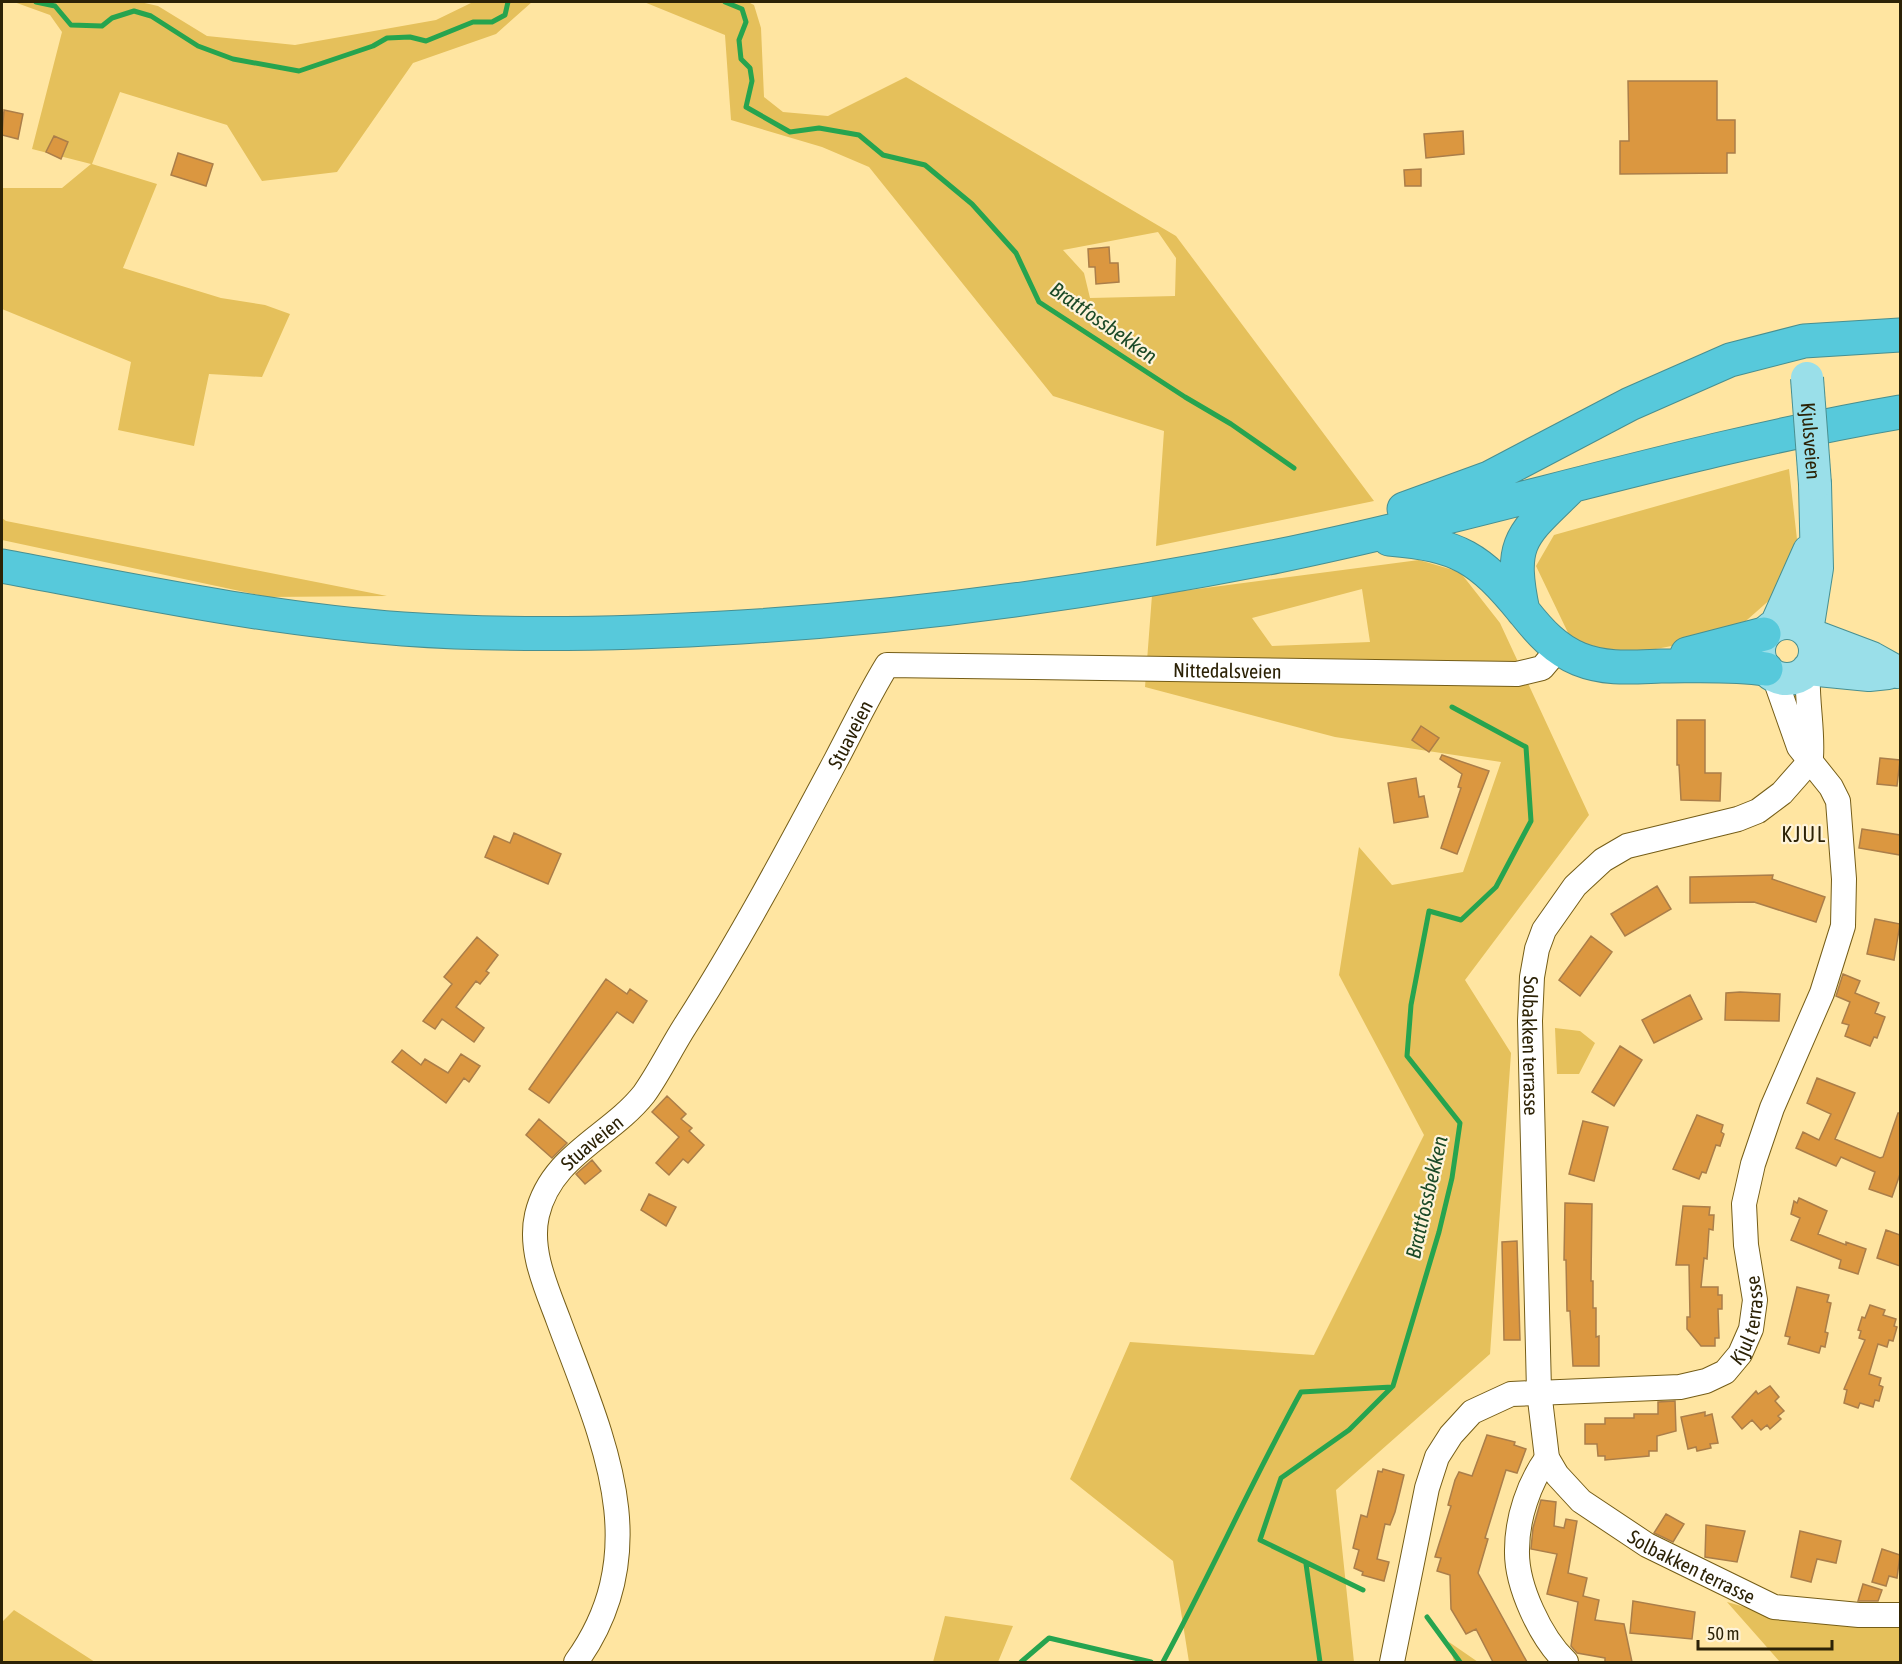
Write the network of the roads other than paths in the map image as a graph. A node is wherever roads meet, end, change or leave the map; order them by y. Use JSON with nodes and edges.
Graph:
{"nodes":[{"id":1,"x":1900,"y":335,"type":"edge"},
{"id":2,"x":1804,"y":341,"type":"junction"},
{"id":3,"x":1900,"y":412,"type":"edge"},
{"id":4,"x":1572,"y":486,"type":"junction"},
{"id":5,"x":1363,"y":537,"type":"junction"},
{"id":6,"x":1815,"y":540,"type":"junction"},
{"id":7,"x":1282,"y":555,"type":"junction"},
{"id":8,"x":2,"y":566,"type":"edge"},
{"id":9,"x":1523,"y":611,"type":"junction"},
{"id":10,"x":1770,"y":629,"type":"junction"},
{"id":11,"x":1809,"y":633,"type":"junction"},
{"id":12,"x":1559,"y":648,"type":"junction"},
{"id":13,"x":886,"y":665,"type":"joint"},
{"id":14,"x":1661,"y":666,"type":"junction"},
{"id":15,"x":1808,"y":669,"type":"junction"},
{"id":16,"x":1899,"y":672,"type":"edge"},
{"id":17,"x":1770,"y":673,"type":"junction"},
{"id":18,"x":1811,"y":760,"type":"junction"},
{"id":19,"x":1539,"y":1391,"type":"junction"},
{"id":20,"x":1547,"y":1458,"type":"junction"},
{"id":21,"x":1900,"y":1615,"type":"edge"},
{"id":22,"x":576,"y":1662,"type":"edge"},
{"id":23,"x":1392,"y":1662,"type":"edge"},
{"id":24,"x":1566,"y":1662,"type":"edge"}],
"edges":[{"from":1,"to":2,"type":"highway"},
{"from":2,"to":6,"type":"main road","name":"Kjulsveien","bridge":true},
{"from":2,"to":7,"type":"highway"},
{"from":3,"to":4,"type":"highway"},
{"from":4,"to":5,"type":"highway"},
{"from":4,"to":9,"type":"highway"},
{"from":5,"to":7,"type":"highway"},
{"from":5,"to":9,"type":"highway"},
{"from":6,"to":10,"type":"main road","name":"Kjulsveien"},
{"from":6,"to":11,"type":"main road","name":"Kjulsveien"},
{"from":7,"to":8,"type":"highway"},
{"from":9,"to":12,"type":"highway"},
{"from":10,"to":11,"type":"main road"},
{"from":10,"to":14,"type":"highway"},
{"from":10,"to":17,"type":"main road"},
{"from":11,"to":15,"type":"main road"},
{"from":11,"to":16,"type":"main road"},
{"from":12,"to":13,"type":"street","name":"Nittedalsveien"},
{"from":12,"to":14,"type":"highway"},
{"from":13,"to":22,"type":"street","name":"Stuaveien"},
{"from":14,"to":17,"type":"highway"},
{"from":15,"to":16,"type":"main road"},
{"from":15,"to":17,"type":"main road"},
{"from":15,"to":18,"type":"street"},
{"from":17,"to":18,"type":"street","name":"Kjul terrasse"},
{"from":18,"to":19,"type":"street","name":"Solbakken terrasse"},
{"from":18,"to":19,"type":"street","name":"Kjul terrasse"},
{"from":19,"to":20,"type":"street","name":"Solbakken terrasse"},
{"from":19,"to":23,"type":"street","name":"Kjul terrasse"},
{"from":20,"to":21,"type":"street","name":"Solbakken terrasse"},
{"from":20,"to":24,"type":"street"}]}
